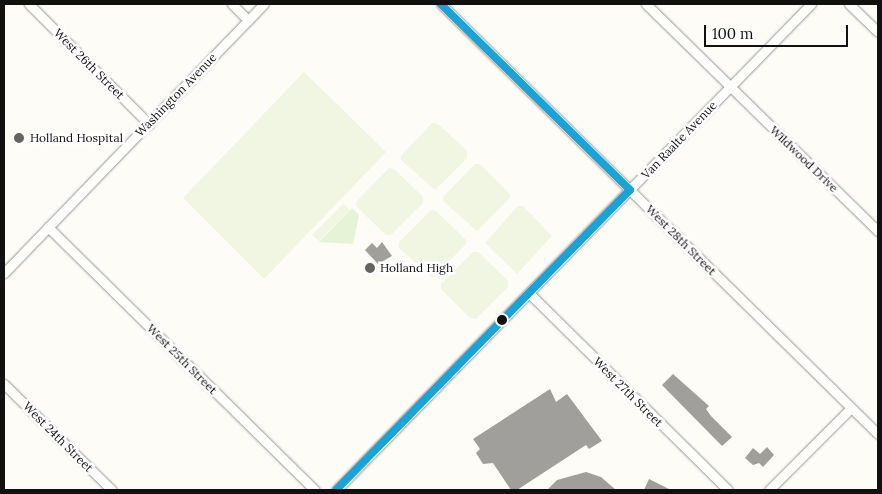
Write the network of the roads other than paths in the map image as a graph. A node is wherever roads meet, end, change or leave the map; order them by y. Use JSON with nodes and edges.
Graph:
{"nodes":[{"id":1,"x":29,"y":4,"type":"edge"},
{"id":2,"x":232,"y":4,"type":"edge"},
{"id":3,"x":264,"y":4,"type":"edge"},
{"id":4,"x":441,"y":4,"type":"edge"},
{"id":5,"x":646,"y":4,"type":"edge"},
{"id":6,"x":811,"y":4,"type":"edge"},
{"id":7,"x":849,"y":4,"type":"edge"},
{"id":8,"x":248,"y":20,"type":"junction"},
{"id":9,"x":878,"y":32,"type":"edge"},
{"id":10,"x":730,"y":87,"type":"junction"},
{"id":11,"x":149,"y":124,"type":"junction"},
{"id":12,"x":630,"y":190,"type":"junction"},
{"id":13,"x":48,"y":227,"type":"junction"},
{"id":14,"x":878,"y":231,"type":"edge"},
{"id":15,"x":4,"y":273,"type":"edge"},
{"id":16,"x":529,"y":293,"type":"junction"},
{"id":17,"x":4,"y":384,"type":"edge"},
{"id":18,"x":852,"y":408,"type":"junction"},
{"id":19,"x":878,"y":434,"type":"edge"},
{"id":20,"x":112,"y":490,"type":"edge"},
{"id":21,"x":315,"y":490,"type":"edge"},
{"id":22,"x":336,"y":490,"type":"edge"},
{"id":23,"x":728,"y":490,"type":"edge"},
{"id":24,"x":769,"y":490,"type":"edge"}],
"edges":[{"from":1,"to":11,"type":"street","name":"West 26th Street"},
{"from":2,"to":8,"type":"street"},
{"from":3,"to":8,"type":"street","name":"Washington Avenue"},
{"from":4,"to":12,"type":"street","name":"West 28th Street"},
{"from":5,"to":10,"type":"street","name":"Wildwood Drive"},
{"from":6,"to":10,"type":"street","name":"Van Raalte Avenue"},
{"from":7,"to":9,"type":"street"},
{"from":8,"to":11,"type":"street","name":"Washington Avenue"},
{"from":10,"to":12,"type":"street","name":"Van Raalte Avenue"},
{"from":10,"to":14,"type":"street","name":"Wildwood Drive"},
{"from":11,"to":13,"type":"street","name":"Washington Avenue"},
{"from":12,"to":16,"type":"street","name":"Van Raalte Avenue"},
{"from":12,"to":18,"type":"street","name":"West 28th Street"},
{"from":13,"to":15,"type":"street","name":"Washington Avenue"},
{"from":13,"to":21,"type":"street","name":"West 25th Street"},
{"from":16,"to":22,"type":"street","name":"Van Raalte Avenue"},
{"from":16,"to":23,"type":"street","name":"West 27th Street"},
{"from":17,"to":20,"type":"street","name":"West 24th Street"},
{"from":18,"to":19,"type":"street","name":"West 28th Street"},
{"from":18,"to":24,"type":"street"}]}
